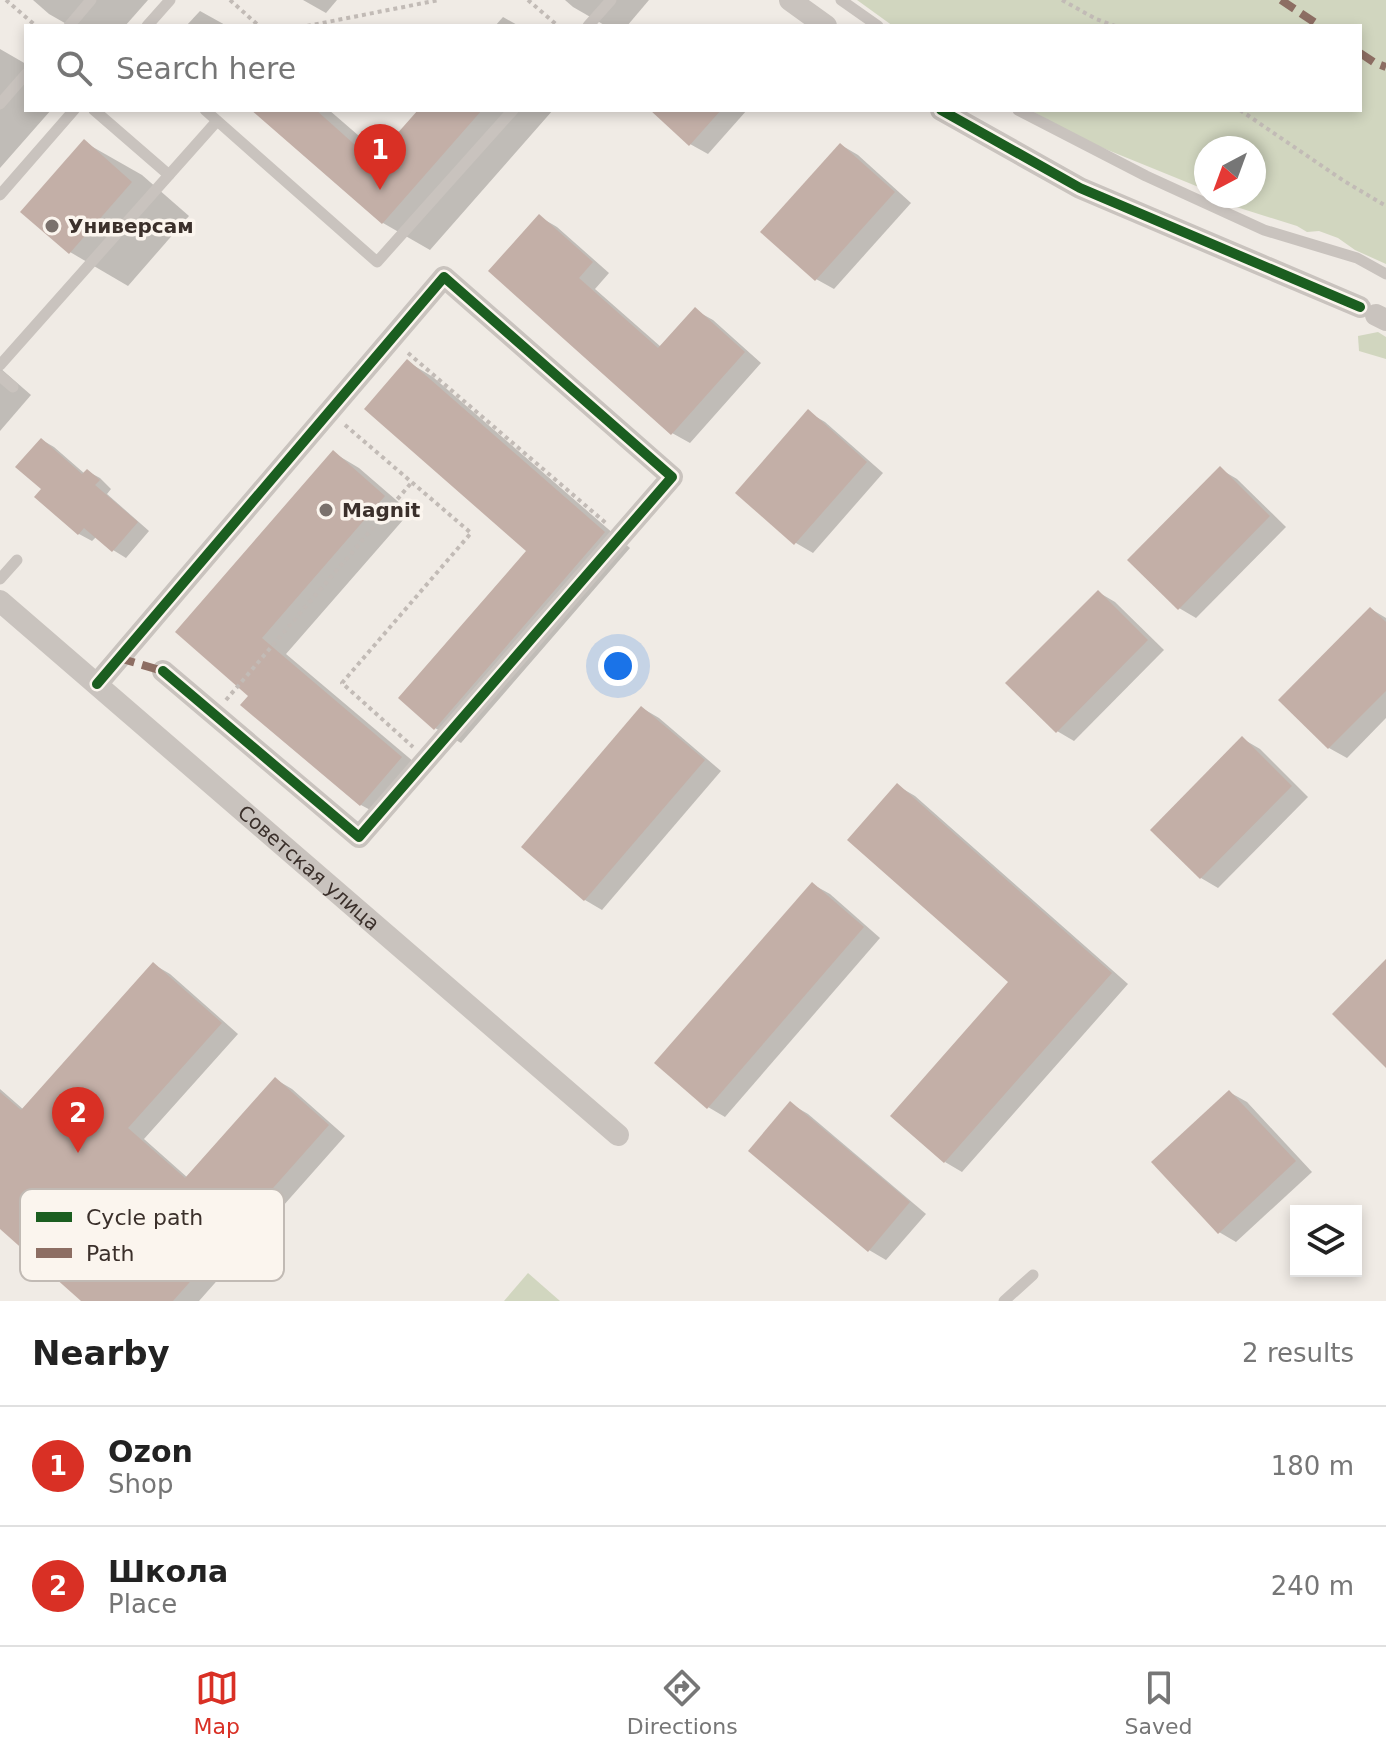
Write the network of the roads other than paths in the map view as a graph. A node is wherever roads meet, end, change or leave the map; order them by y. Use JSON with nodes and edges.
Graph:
{"nodes":[{"id":1,"x":91,"y":0,"type":"edge"},
{"id":2,"x":170,"y":0,"type":"edge"},
{"id":3,"x":611,"y":0,"type":"edge"},
{"id":4,"x":790,"y":0,"type":"edge"},
{"id":5,"x":841,"y":0,"type":"edge"},
{"id":6,"x":71,"y":24,"type":"edge"},
{"id":7,"x":149,"y":24,"type":"edge"},
{"id":8,"x":590,"y":24,"type":"edge"},
{"id":9,"x":823,"y":24,"type":"edge"},
{"id":10,"x":875,"y":24,"type":"edge"},
{"id":11,"x":24,"y":76,"type":"edge"},
{"id":12,"x":0,"y":104,"type":"edge"},
{"id":13,"x":72,"y":112,"type":"edge"},
{"id":14,"x":96,"y":112,"type":"edge"},
{"id":15,"x":207,"y":112,"type":"edge"},
{"id":16,"x":511,"y":112,"type":"edge"},
{"id":17,"x":945,"y":112,"type":"edge"},
{"id":18,"x":1022,"y":112,"type":"edge"},
{"id":19,"x":217,"y":121,"type":"junction"},
{"id":20,"x":169,"y":175,"type":"junction"},
{"id":21,"x":0,"y":195,"type":"edge"},
{"id":22,"x":1386,"y":274,"type":"edge"},
{"id":23,"x":1374,"y":314,"type":"edge"},
{"id":24,"x":0,"y":365,"type":"edge"},
{"id":25,"x":0,"y":376,"type":"edge"},
{"id":26,"x":13,"y":387,"type":"dead end"},
{"id":27,"x":17,"y":560,"type":"dead end"},
{"id":28,"x":0,"y":579,"type":"edge"},
{"id":29,"x":0,"y":601,"type":"edge"},
{"id":30,"x":163,"y":671,"type":"dead end"},
{"id":31,"x":97,"y":684,"type":"junction"},
{"id":32,"x":618,"y":1135,"type":"dead end"},
{"id":33,"x":1033,"y":1275,"type":"dead end"},
{"id":34,"x":1004,"y":1301,"type":"edge"}],
"edges":[{"from":1,"to":6,"type":"lane"},
{"from":2,"to":7,"type":"lane"},
{"from":3,"to":8,"type":"lane"},
{"from":4,"to":9,"type":"street"},
{"from":5,"to":10,"type":"lane"},
{"from":11,"to":12,"type":"lane"},
{"from":13,"to":21,"type":"lane"},
{"from":14,"to":20,"type":"lane"},
{"from":15,"to":19,"type":"lane"},
{"from":16,"to":19,"type":"lane"},
{"from":17,"to":23,"type":"street"},
{"from":18,"to":22,"type":"lane"},
{"from":19,"to":20,"type":"lane"},
{"from":20,"to":24,"type":"lane"},
{"from":25,"to":26,"type":"lane"},
{"from":27,"to":28,"type":"lane"},
{"from":29,"to":31,"type":"street","name":"Советская улица"},
{"from":30,"to":31,"type":"street"},
{"from":31,"to":32,"type":"street","name":"Советская улица"},
{"from":33,"to":34,"type":"lane"}]}
